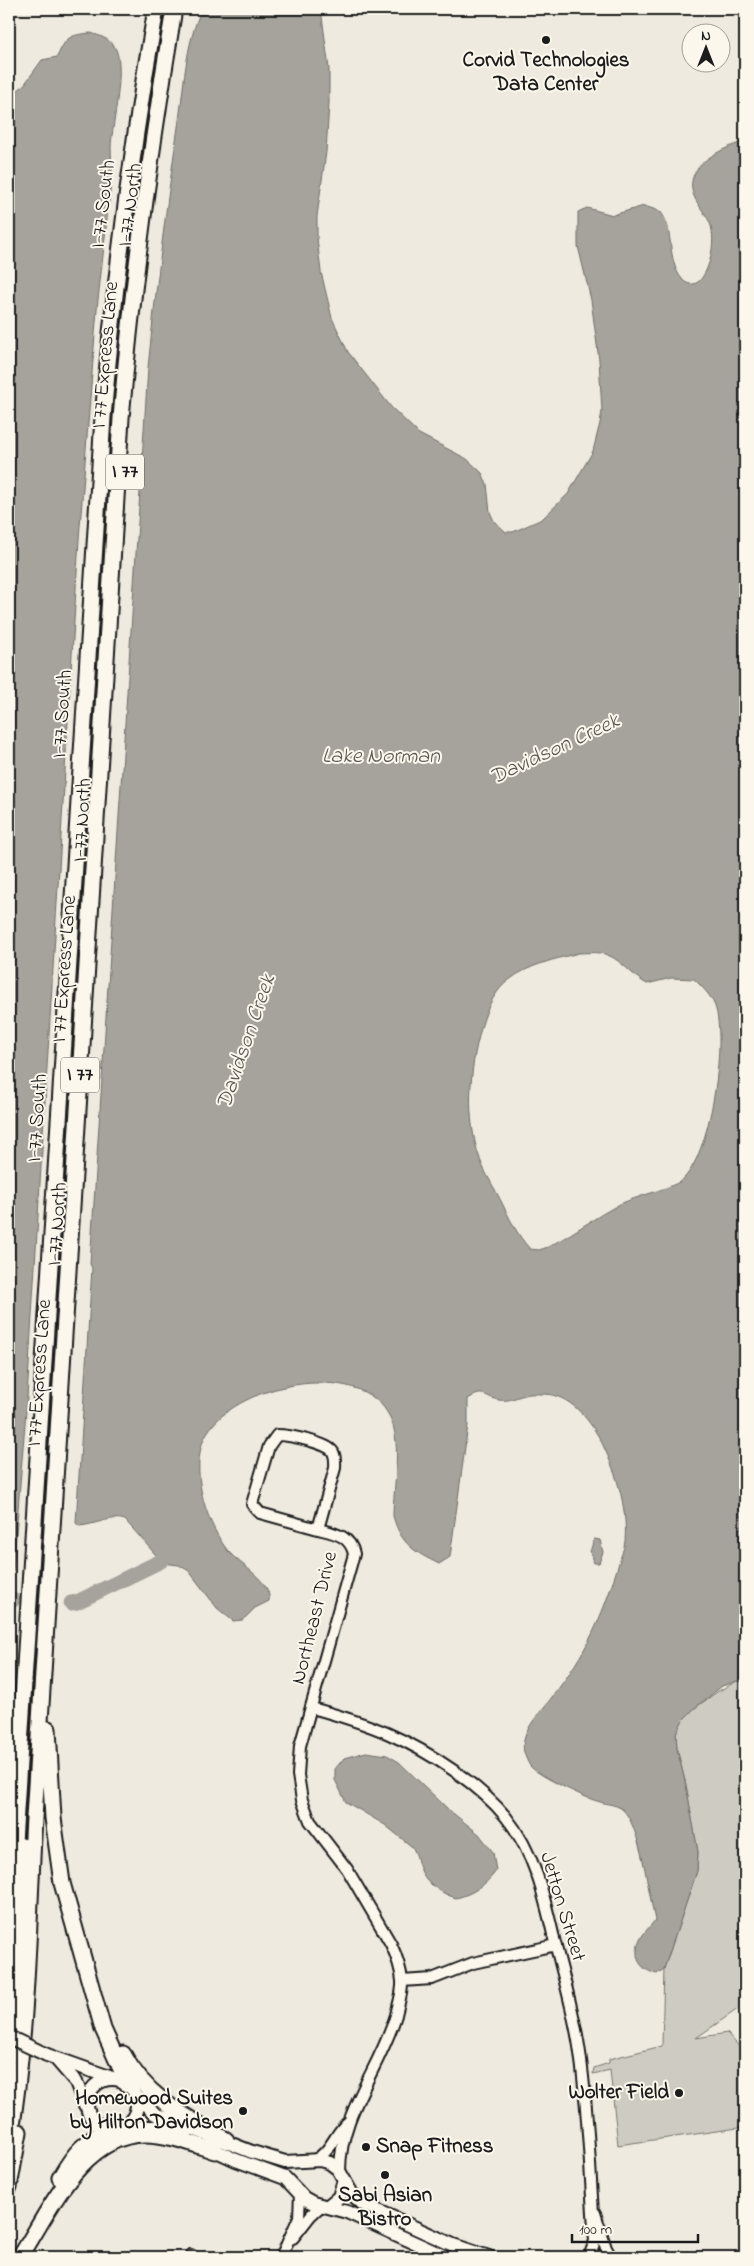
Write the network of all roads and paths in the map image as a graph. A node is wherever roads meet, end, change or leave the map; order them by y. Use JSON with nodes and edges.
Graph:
{"nodes":[{"id":1,"x":156,"y":9,"type":"edge"},
{"id":2,"x":164,"y":9,"type":"edge"},
{"id":3,"x":174,"y":9,"type":"edge"},
{"id":4,"x":183,"y":9,"type":"edge"},
{"id":5,"x":318,"y":1529,"type":"junction"},
{"id":6,"x":27,"y":1635,"type":"junction"},
{"id":7,"x":312,"y":1708,"type":"junction"},
{"id":8,"x":48,"y":1728,"type":"junction"},
{"id":9,"x":9,"y":1757,"type":"edge"},
{"id":10,"x":9,"y":1933,"type":"edge"},
{"id":11,"x":556,"y":1946,"type":"junction"},
{"id":12,"x":82,"y":1948,"type":"junction"},
{"id":13,"x":402,"y":1981,"type":"junction"},
{"id":14,"x":9,"y":2037,"type":"edge"},
{"id":15,"x":9,"y":2054,"type":"edge"},
{"id":16,"x":52,"y":2057,"type":"junction"},
{"id":17,"x":127,"y":2086,"type":"junction"},
{"id":18,"x":86,"y":2109,"type":"junction"},
{"id":19,"x":347,"y":2122,"type":"junction"},
{"id":20,"x":117,"y":2129,"type":"junction"},
{"id":21,"x":9,"y":2144,"type":"edge"},
{"id":22,"x":220,"y":2145,"type":"junction"},
{"id":23,"x":310,"y":2161,"type":"junction"},
{"id":24,"x":342,"y":2177,"type":"junction"},
{"id":25,"x":9,"y":2187,"type":"edge"},
{"id":26,"x":298,"y":2191,"type":"junction"},
{"id":27,"x":325,"y":2206,"type":"junction"},
{"id":28,"x":593,"y":2207,"type":"junction"},
{"id":29,"x":31,"y":2240,"type":"junction"},
{"id":30,"x":289,"y":2242,"type":"junction"},
{"id":31,"x":20,"y":2257,"type":"edge"},
{"id":32,"x":281,"y":2257,"type":"edge"},
{"id":33,"x":446,"y":2257,"type":"edge"},
{"id":34,"x":489,"y":2257,"type":"edge"},
{"id":35,"x":590,"y":2257,"type":"edge"},
{"id":36,"x":611,"y":2257,"type":"edge"}],
"edges":[{"from":1,"to":6,"type":"highway","name":"I-77 South","number":"I 77"},
{"from":2,"to":15,"type":"highway","name":"I 77 Express Lane","number":"I 77"},
{"from":3,"to":21,"type":"highway","name":"I 77 Express Lane","number":"I 77"},
{"from":4,"to":8,"type":"highway","name":"I-77 North","number":"I 77"},
{"from":5,"to":5,"type":"street","name":"Northeast Drive"},
{"from":5,"to":7,"type":"street","name":"Northeast Drive"},
{"from":6,"to":9,"type":"highway"},
{"from":6,"to":10,"type":"highway","name":"I-77 South","number":"I 77"},
{"from":7,"to":11,"type":"street","name":"Jetton Street"},
{"from":7,"to":13,"type":"street","name":"Northeast Drive"},
{"from":8,"to":12,"type":"highway"},
{"from":8,"to":25,"type":"highway","number":"I 77"},
{"from":11,"to":13,"type":"street"},
{"from":11,"to":28,"type":"street","name":"Jetton Street"},
{"from":12,"to":17,"type":"highway"},
{"from":12,"to":22,"type":"highway"},
{"from":13,"to":19,"type":"street"},
{"from":14,"to":16,"type":"main road","bridge":true},
{"from":16,"to":17,"type":"main road"},
{"from":16,"to":18,"type":"main road"},
{"from":17,"to":18,"type":"main road"},
{"from":17,"to":20,"type":"main road"},
{"from":17,"to":22,"type":"main road"},
{"from":18,"to":20,"type":"main road"},
{"from":19,"to":23,"type":"street"},
{"from":19,"to":24,"type":"street"},
{"from":20,"to":22,"type":"main road"},
{"from":20,"to":29,"type":"highway"},
{"from":22,"to":23,"type":"main road"},
{"from":22,"to":26,"type":"main road"},
{"from":22,"to":29,"type":"highway"},
{"from":23,"to":24,"type":"main road"},
{"from":23,"to":26,"type":"main road"},
{"from":24,"to":27,"type":"main road"},
{"from":24,"to":34,"type":"main road"},
{"from":26,"to":27,"type":"main road"},
{"from":26,"to":30,"type":"street"},
{"from":27,"to":30,"type":"street"},
{"from":27,"to":33,"type":"main road"},
{"from":28,"to":35,"type":"street","name":"Jetton Street"},
{"from":28,"to":36,"type":"street","name":"Jetton Street"},
{"from":29,"to":31,"type":"highway"},
{"from":30,"to":32,"type":"street"}]}
